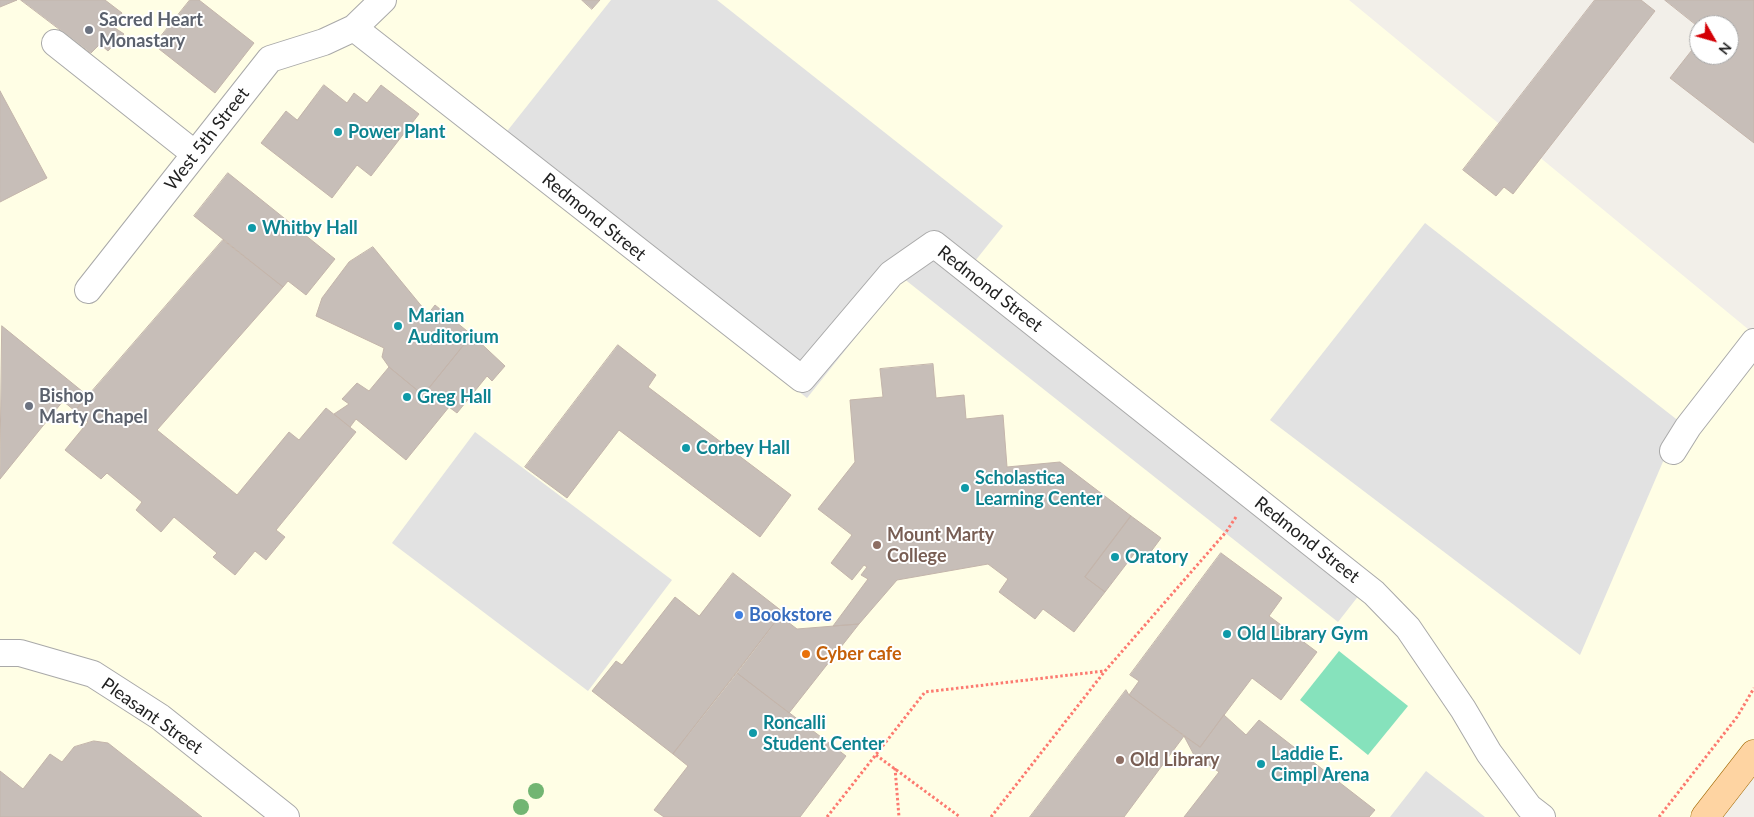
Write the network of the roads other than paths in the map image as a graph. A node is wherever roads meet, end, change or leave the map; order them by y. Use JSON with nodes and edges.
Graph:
{"nodes":[{"id":1,"x":382,"y":0,"type":"edge"},
{"id":2,"x":354,"y":28,"type":"junction"},
{"id":3,"x":55,"y":43,"type":"dead end"},
{"id":4,"x":195,"y":154,"type":"junction"},
{"id":5,"x":88,"y":290,"type":"dead end"},
{"id":6,"x":1754,"y":342,"type":"edge"},
{"id":7,"x":1673,"y":451,"type":"dead end"},
{"id":8,"x":0,"y":653,"type":"edge"},
{"id":9,"x":1754,"y":754,"type":"edge"},
{"id":10,"x":286,"y":817,"type":"edge"},
{"id":11,"x":1542,"y":817,"type":"edge"},
{"id":12,"x":1705,"y":817,"type":"edge"}],
"edges":[{"from":1,"to":2,"type":"street","name":"West 5th Street"},
{"from":2,"to":4,"type":"street","name":"West 5th Street"},
{"from":2,"to":11,"type":"street","name":"Redmond Street"},
{"from":3,"to":4,"type":"street"},
{"from":4,"to":5,"type":"street","name":"West 5th Street"},
{"from":6,"to":7,"type":"street"},
{"from":8,"to":10,"type":"street","name":"Pleasant Street"},
{"from":9,"to":12,"type":"main road"}]}
